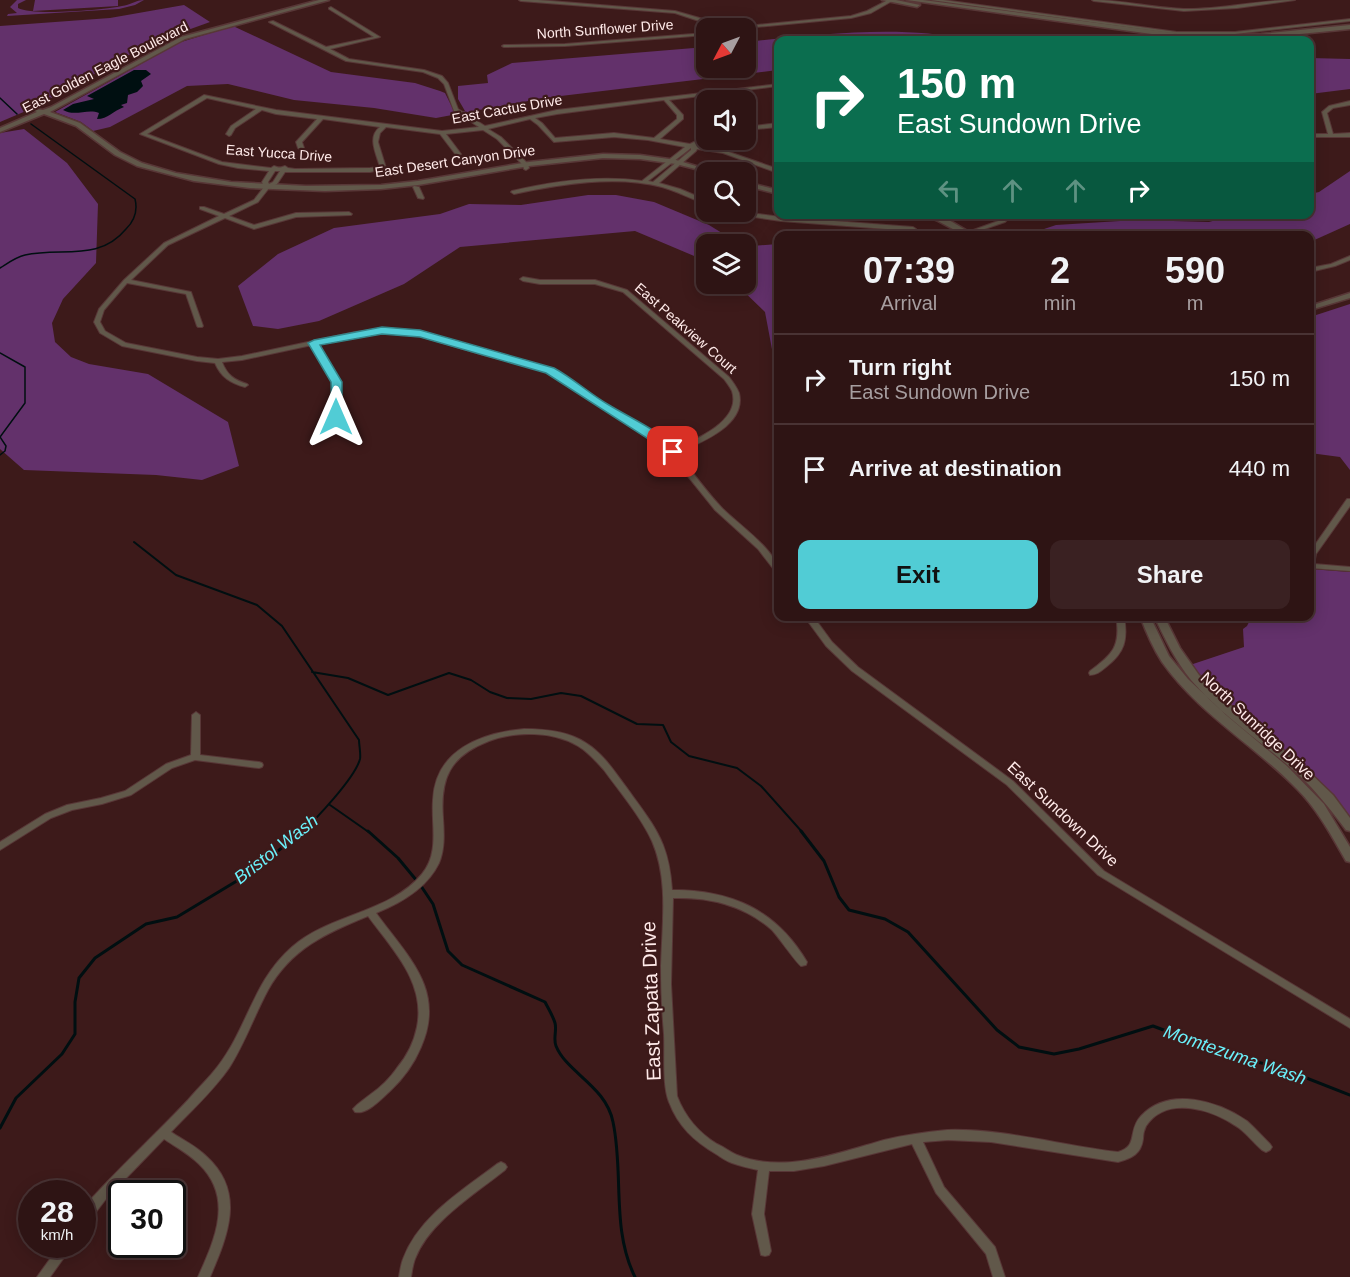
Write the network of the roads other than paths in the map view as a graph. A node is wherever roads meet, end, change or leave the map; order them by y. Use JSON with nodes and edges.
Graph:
{"nodes":[{"id":1,"x":313,"y":0,"type":"edge"},
{"id":2,"x":326,"y":0,"type":"edge"},
{"id":3,"x":521,"y":0,"type":"edge"},
{"id":4,"x":885,"y":0,"type":"edge"},
{"id":5,"x":891,"y":0,"type":"edge"},
{"id":6,"x":910,"y":0,"type":"edge"},
{"id":7,"x":933,"y":0,"type":"edge"},
{"id":8,"x":1094,"y":0,"type":"edge"},
{"id":9,"x":1293,"y":0,"type":"edge"},
{"id":10,"x":331,"y":8,"type":"dead end"},
{"id":11,"x":696,"y":18,"type":"edge"},
{"id":12,"x":1350,"y":20,"type":"edge"},
{"id":13,"x":272,"y":22,"type":"dead end"},
{"id":14,"x":779,"y":25,"type":"junction"},
{"id":15,"x":756,"y":27,"type":"edge"},
{"id":16,"x":756,"y":28,"type":"edge"},
{"id":17,"x":1350,"y":29,"type":"edge"},
{"id":18,"x":696,"y":35,"type":"edge"},
{"id":19,"x":1145,"y":36,"type":"edge"},
{"id":20,"x":1180,"y":36,"type":"edge"},
{"id":21,"x":1261,"y":36,"type":"edge"},
{"id":22,"x":1283,"y":36,"type":"edge"},
{"id":23,"x":504,"y":46,"type":"dead end"},
{"id":24,"x":325,"y":49,"type":"junction"},
{"id":25,"x":386,"y":61,"type":"dead end"},
{"id":26,"x":378,"y":65,"type":"junction"},
{"id":27,"x":774,"y":86,"type":"edge"},
{"id":28,"x":666,"y":99,"type":"junction"},
{"id":29,"x":1350,"y":103,"type":"edge"},
{"id":30,"x":260,"y":109,"type":"junction"},
{"id":31,"x":38,"y":112,"type":"junction"},
{"id":32,"x":322,"y":117,"type":"junction"},
{"id":33,"x":530,"y":117,"type":"junction"},
{"id":34,"x":0,"y":125,"type":"edge"},
{"id":35,"x":386,"y":125,"type":"junction"},
{"id":36,"x":774,"y":126,"type":"edge"},
{"id":37,"x":484,"y":128,"type":"junction"},
{"id":38,"x":756,"y":128,"type":"edge"},
{"id":39,"x":0,"y":130,"type":"edge"},
{"id":40,"x":442,"y":133,"type":"junction"},
{"id":41,"x":143,"y":134,"type":"joint"},
{"id":42,"x":229,"y":135,"type":"dead end"},
{"id":43,"x":1331,"y":135,"type":"junction"},
{"id":44,"x":1350,"y":135,"type":"edge"},
{"id":45,"x":1314,"y":136,"type":"edge"},
{"id":46,"x":656,"y":139,"type":"junction"},
{"id":47,"x":694,"y":146,"type":"junction"},
{"id":48,"x":301,"y":148,"type":"dead end"},
{"id":49,"x":458,"y":154,"type":"dead end"},
{"id":50,"x":673,"y":163,"type":"junction"},
{"id":51,"x":526,"y":167,"type":"junction"},
{"id":52,"x":274,"y":168,"type":"junction"},
{"id":53,"x":285,"y":168,"type":"junction"},
{"id":54,"x":696,"y":168,"type":"edge"},
{"id":55,"x":774,"y":170,"type":"edge"},
{"id":56,"x":696,"y":171,"type":"edge"},
{"id":57,"x":644,"y":182,"type":"junction"},
{"id":58,"x":654,"y":184,"type":"junction"},
{"id":59,"x":416,"y":187,"type":"junction"},
{"id":60,"x":756,"y":187,"type":"edge"},
{"id":61,"x":266,"y":188,"type":"junction"},
{"id":62,"x":756,"y":191,"type":"edge"},
{"id":63,"x":514,"y":192,"type":"dead end"},
{"id":64,"x":774,"y":193,"type":"edge"},
{"id":65,"x":774,"y":193,"type":"edge"},
{"id":66,"x":421,"y":198,"type":"dead end"},
{"id":67,"x":696,"y":199,"type":"edge"},
{"id":68,"x":202,"y":208,"type":"dead end"},
{"id":69,"x":349,"y":214,"type":"dead end"},
{"id":70,"x":756,"y":216,"type":"edge"},
{"id":71,"x":222,"y":217,"type":"junction"},
{"id":72,"x":767,"y":218,"type":"junction"},
{"id":73,"x":774,"y":218,"type":"edge"},
{"id":74,"x":804,"y":219,"type":"edge"},
{"id":75,"x":941,"y":219,"type":"edge"},
{"id":76,"x":948,"y":219,"type":"edge"},
{"id":77,"x":1005,"y":219,"type":"edge"},
{"id":78,"x":761,"y":227,"type":"dead end"},
{"id":79,"x":913,"y":229,"type":"dead end"},
{"id":80,"x":968,"y":231,"type":"edge"},
{"id":81,"x":969,"y":231,"type":"edge"},
{"id":82,"x":977,"y":231,"type":"edge"},
{"id":83,"x":1350,"y":258,"type":"edge"},
{"id":84,"x":1314,"y":269,"type":"edge"},
{"id":85,"x":523,"y":279,"type":"dead end"},
{"id":86,"x":126,"y":281,"type":"junction"},
{"id":87,"x":1350,"y":295,"type":"edge"},
{"id":88,"x":1350,"y":302,"type":"edge"},
{"id":89,"x":1314,"y":307,"type":"edge"},
{"id":90,"x":1314,"y":314,"type":"edge"},
{"id":91,"x":200,"y":326,"type":"dead end"},
{"id":92,"x":314,"y":343,"type":"junction"},
{"id":93,"x":218,"y":361,"type":"junction"},
{"id":94,"x":245,"y":386,"type":"dead end"},
{"id":95,"x":336,"y":417,"type":"dead end"},
{"id":96,"x":673,"y":452,"type":"junction"},
{"id":97,"x":1350,"y":501,"type":"edge"},
{"id":98,"x":1314,"y":551,"type":"edge"},
{"id":99,"x":774,"y":564,"type":"edge"},
{"id":100,"x":1314,"y":566,"type":"edge"},
{"id":101,"x":1350,"y":569,"type":"edge"},
{"id":102,"x":812,"y":621,"type":"edge"},
{"id":103,"x":1120,"y":621,"type":"edge"},
{"id":104,"x":1147,"y":621,"type":"edge"},
{"id":105,"x":1161,"y":621,"type":"edge"},
{"id":106,"x":1093,"y":672,"type":"dead end"},
{"id":107,"x":196,"y":715,"type":"dead end"},
{"id":108,"x":195,"y":757,"type":"junction"},
{"id":109,"x":259,"y":765,"type":"dead end"},
{"id":110,"x":1350,"y":827,"type":"edge"},
{"id":111,"x":0,"y":847,"type":"edge"},
{"id":112,"x":1350,"y":858,"type":"edge"},
{"id":113,"x":667,"y":894,"type":"junction"},
{"id":114,"x":370,"y":911,"type":"junction"},
{"id":115,"x":802,"y":962,"type":"dead end"},
{"id":116,"x":1350,"y":1024,"type":"edge"},
{"id":117,"x":359,"y":1109,"type":"dead end"},
{"id":118,"x":163,"y":1133,"type":"junction"},
{"id":119,"x":915,"y":1138,"type":"junction"},
{"id":120,"x":1266,"y":1147,"type":"dead end"},
{"id":121,"x":501,"y":1167,"type":"dead end"},
{"id":122,"x":764,"y":1168,"type":"junction"},
{"id":123,"x":96,"y":1204,"type":"edge"},
{"id":124,"x":765,"y":1251,"type":"dead end"},
{"id":125,"x":58,"y":1258,"type":"edge"},
{"id":126,"x":44,"y":1277,"type":"edge"},
{"id":127,"x":204,"y":1277,"type":"edge"},
{"id":128,"x":405,"y":1277,"type":"edge"},
{"id":129,"x":999,"y":1277,"type":"edge"}],
"edges":[{"from":1,"to":31,"type":"street","name":"East Golden Eagle Boulevard"},
{"from":2,"to":31,"type":"street","name":"East Golden Eagle Boulevard"},
{"from":3,"to":11,"type":"street"},
{"from":4,"to":5,"type":"street"},
{"from":5,"to":14,"type":"street"},
{"from":5,"to":19,"type":"street"},
{"from":6,"to":20,"type":"street"},
{"from":7,"to":12,"type":"street"},
{"from":8,"to":9,"type":"street"},
{"from":10,"to":24,"type":"street"},
{"from":13,"to":24,"type":"street"},
{"from":14,"to":15,"type":"street"},
{"from":14,"to":16,"type":"street"},
{"from":17,"to":21,"type":"street"},
{"from":17,"to":22,"type":"street"},
{"from":18,"to":23,"type":"street","name":"North Sunflower Drive"},
{"from":24,"to":26,"type":"street"},
{"from":25,"to":26,"type":"street"},
{"from":26,"to":37,"type":"street"},
{"from":27,"to":28,"type":"street","name":"East Cactus Drive"},
{"from":28,"to":33,"type":"street","name":"East Cactus Drive"},
{"from":28,"to":46,"type":"street"},
{"from":29,"to":43,"type":"street"},
{"from":30,"to":32,"type":"street","name":"East Cactus Drive"},
{"from":30,"to":41,"type":"street","name":"East Cactus Drive"},
{"from":30,"to":42,"type":"street"},
{"from":31,"to":34,"type":"street","name":"East Golden Eagle Boulevard"},
{"from":31,"to":39,"type":"street","name":"East Golden Eagle Boulevard"},
{"from":31,"to":61,"type":"street","name":"East Desert Canyon Drive"},
{"from":32,"to":35,"type":"street","name":"East Cactus Drive"},
{"from":32,"to":48,"type":"street"},
{"from":33,"to":37,"type":"street","name":"East Cactus Drive"},
{"from":33,"to":46,"type":"street"},
{"from":35,"to":40,"type":"street","name":"East Cactus Drive"},
{"from":35,"to":53,"type":"street","name":"East Yucca Drive"},
{"from":36,"to":38,"type":"street"},
{"from":37,"to":40,"type":"street","name":"East Cactus Drive"},
{"from":37,"to":51,"type":"street"},
{"from":40,"to":49,"type":"street"},
{"from":41,"to":52,"type":"street","name":"East Yucca Drive"},
{"from":43,"to":44,"type":"street"},
{"from":43,"to":45,"type":"street"},
{"from":46,"to":47,"type":"street"},
{"from":47,"to":50,"type":"street"},
{"from":47,"to":55,"type":"street"},
{"from":50,"to":51,"type":"street","name":"East Desert Canyon Drive"},
{"from":50,"to":54,"type":"street","name":"East Desert Canyon Drive"},
{"from":50,"to":56,"type":"street","name":"East Desert Canyon Drive"},
{"from":50,"to":57,"type":"street"},
{"from":50,"to":58,"type":"street"},
{"from":51,"to":59,"type":"street","name":"East Desert Canyon Drive"},
{"from":51,"to":61,"type":"street","name":"East Desert Canyon Drive"},
{"from":52,"to":53,"type":"street","name":"East Yucca Drive"},
{"from":52,"to":61,"type":"street"},
{"from":53,"to":61,"type":"street"},
{"from":57,"to":58,"type":"street"},
{"from":57,"to":63,"type":"street"},
{"from":58,"to":67,"type":"street"},
{"from":59,"to":61,"type":"street","name":"East Desert Canyon Drive"},
{"from":59,"to":66,"type":"street"},
{"from":60,"to":64,"type":"street"},
{"from":61,"to":71,"type":"street"},
{"from":62,"to":65,"type":"street"},
{"from":68,"to":71,"type":"street"},
{"from":69,"to":71,"type":"street"},
{"from":70,"to":72,"type":"street"},
{"from":71,"to":86,"type":"street"},
{"from":72,"to":73,"type":"street"},
{"from":72,"to":78,"type":"street"},
{"from":74,"to":79,"type":"street"},
{"from":75,"to":80,"type":"street"},
{"from":76,"to":81,"type":"street"},
{"from":77,"to":82,"type":"street"},
{"from":83,"to":84,"type":"street"},
{"from":85,"to":96,"type":"street","name":"East Peakview Court"},
{"from":86,"to":91,"type":"street"},
{"from":86,"to":93,"type":"street"},
{"from":87,"to":89,"type":"street"},
{"from":88,"to":90,"type":"street"},
{"from":92,"to":93,"type":"street"},
{"from":92,"to":95,"type":"street"},
{"from":92,"to":96,"type":"street"},
{"from":93,"to":94,"type":"street"},
{"from":96,"to":99,"type":"street"},
{"from":97,"to":98,"type":"street"},
{"from":100,"to":101,"type":"street"},
{"from":102,"to":116,"type":"street","name":"East Sundown Drive"},
{"from":103,"to":106,"type":"street"},
{"from":104,"to":112,"type":"street","name":"North Sunridge Drive"},
{"from":105,"to":110,"type":"street","name":"North Sunridge Drive"},
{"from":107,"to":108,"type":"street"},
{"from":108,"to":109,"type":"street"},
{"from":108,"to":111,"type":"street"},
{"from":113,"to":114,"type":"street","name":"East Zapata Drive"},
{"from":113,"to":115,"type":"street"},
{"from":113,"to":122,"type":"street","name":"East Zapata Drive"},
{"from":114,"to":117,"type":"street"},
{"from":114,"to":118,"type":"street","name":"East Zapata Drive"},
{"from":118,"to":123,"type":"street","name":"East Zapata Drive"},
{"from":118,"to":127,"type":"street"},
{"from":119,"to":120,"type":"street","name":"East Zapata Drive"},
{"from":119,"to":122,"type":"street","name":"East Zapata Drive"},
{"from":119,"to":129,"type":"street"},
{"from":121,"to":128,"type":"street"},
{"from":122,"to":124,"type":"street"},
{"from":125,"to":126,"type":"street"}]}
